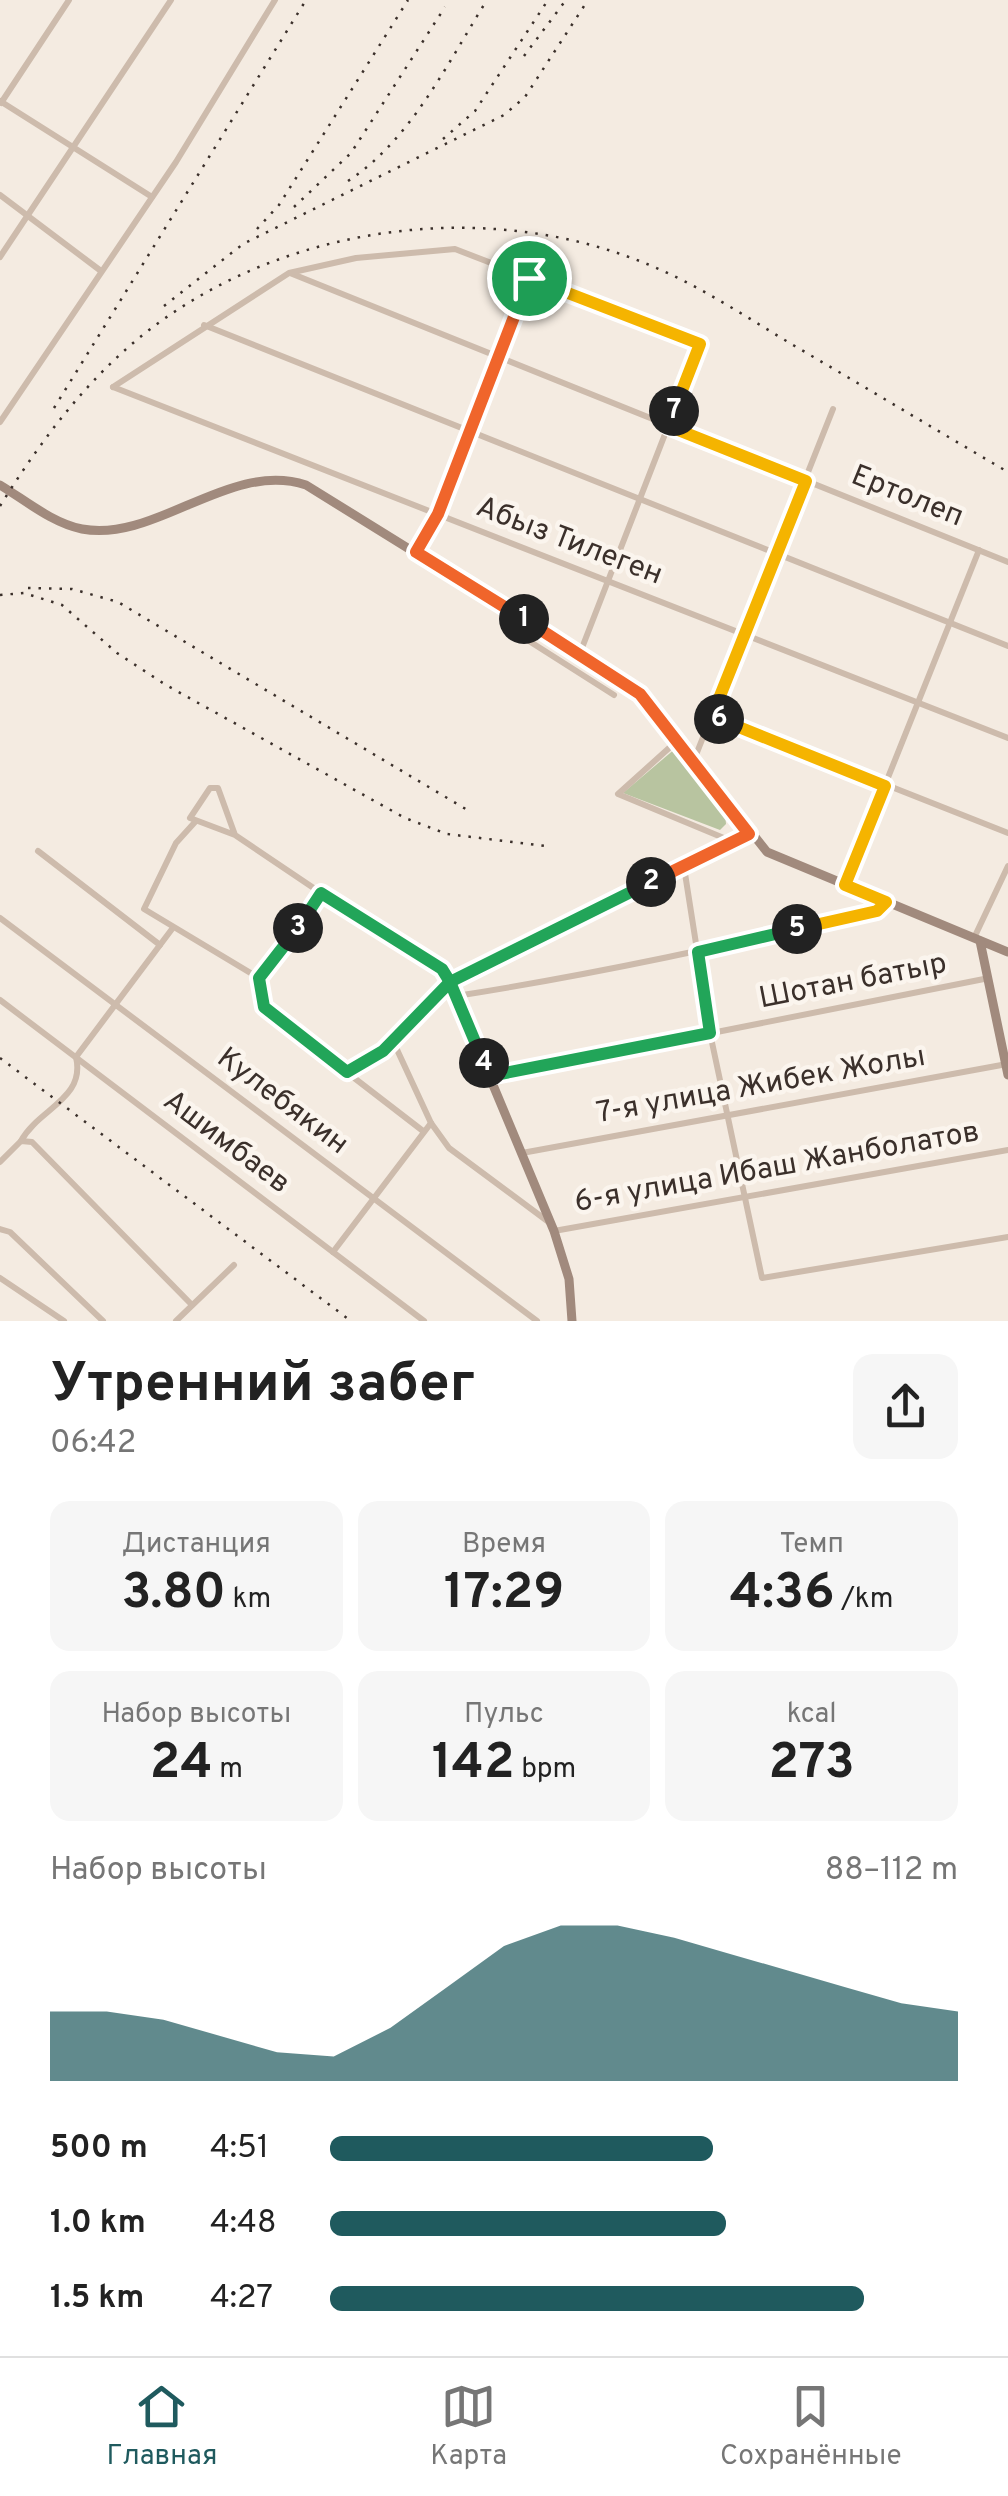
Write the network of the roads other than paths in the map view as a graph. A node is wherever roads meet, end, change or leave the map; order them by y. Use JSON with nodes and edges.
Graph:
{"nodes":[{"id":1,"x":69,"y":0,"type":"edge"},
{"id":2,"x":172,"y":0,"type":"edge"},
{"id":3,"x":275,"y":0,"type":"edge"},
{"id":4,"x":1,"y":103,"type":"edge"},
{"id":5,"x":72,"y":150,"type":"junction"},
{"id":6,"x":0,"y":196,"type":"edge"},
{"id":7,"x":152,"y":196,"type":"junction"},
{"id":8,"x":29,"y":214,"type":"junction"},
{"id":9,"x":0,"y":257,"type":"edge"},
{"id":10,"x":101,"y":272,"type":"junction"},
{"id":11,"x":289,"y":273,"type":"junction"},
{"id":12,"x":529,"y":278,"type":"junction"},
{"id":13,"x":203,"y":325,"type":"junction"},
{"id":14,"x":498,"y":357,"type":"junction"},
{"id":15,"x":833,"y":409,"type":"dead end"},
{"id":16,"x":0,"y":422,"type":"edge"},
{"id":17,"x":668,"y":426,"type":"junction"},
{"id":18,"x":470,"y":431,"type":"junction"},
{"id":19,"x":806,"y":481,"type":"junction"},
{"id":20,"x":0,"y":485,"type":"edge"},
{"id":21,"x":640,"y":499,"type":"junction"},
{"id":22,"x":438,"y":514,"type":"junction"},
{"id":23,"x":979,"y":550,"type":"junction"},
{"id":24,"x":416,"y":552,"type":"junction"},
{"id":25,"x":776,"y":553,"type":"junction"},
{"id":26,"x":1008,"y":562,"type":"edge"},
{"id":27,"x":608,"y":581,"type":"junction"},
{"id":28,"x":950,"y":623,"type":"junction"},
{"id":29,"x":518,"y":634,"type":"dead end"},
{"id":30,"x":744,"y":634,"type":"junction"},
{"id":31,"x":1008,"y":646,"type":"edge"},
{"id":32,"x":580,"y":653,"type":"junction"},
{"id":33,"x":614,"y":695,"type":"dead end"},
{"id":34,"x":918,"y":703,"type":"junction"},
{"id":35,"x":712,"y":716,"type":"junction"},
{"id":36,"x":1008,"y":738,"type":"edge"},
{"id":37,"x":678,"y":740,"type":"junction"},
{"id":38,"x":694,"y":761,"type":"junction"},
{"id":39,"x":885,"y":786,"type":"junction"},
{"id":40,"x":195,"y":822,"type":"junction"},
{"id":41,"x":1008,"y":833,"type":"edge"},
{"id":42,"x":749,"y":834,"type":"junction"},
{"id":43,"x":235,"y":835,"type":"junction"},
{"id":44,"x":731,"y":842,"type":"junction"},
{"id":45,"x":38,"y":851,"type":"dead end"},
{"id":46,"x":684,"y":865,"type":"junction"},
{"id":47,"x":1008,"y":866,"type":"edge"},
{"id":48,"x":845,"y":885,"type":"junction"},
{"id":49,"x":321,"y":893,"type":"junction"},
{"id":50,"x":886,"y":902,"type":"junction"},
{"id":51,"x":0,"y":918,"type":"edge"},
{"id":52,"x":172,"y":929,"type":"junction"},
{"id":53,"x":977,"y":940,"type":"junction"},
{"id":54,"x":160,"y":945,"type":"junction"},
{"id":55,"x":698,"y":952,"type":"junction"},
{"id":56,"x":1008,"y":952,"type":"edge"},
{"id":57,"x":259,"y":978,"type":"junction"},
{"id":58,"x":990,"y":978,"type":"junction"},
{"id":59,"x":450,"y":982,"type":"junction"},
{"id":60,"x":456,"y":996,"type":"junction"},
{"id":61,"x":0,"y":1000,"type":"edge"},
{"id":62,"x":116,"y":1006,"type":"junction"},
{"id":63,"x":710,"y":1033,"type":"junction"},
{"id":64,"x":393,"y":1041,"type":"junction"},
{"id":65,"x":76,"y":1057,"type":"junction"},
{"id":66,"x":1007,"y":1067,"type":"edge"},
{"id":67,"x":347,"y":1072,"type":"junction"},
{"id":68,"x":490,"y":1076,"type":"junction"},
{"id":69,"x":727,"y":1115,"type":"junction"},
{"id":70,"x":431,"y":1122,"type":"junction"},
{"id":71,"x":424,"y":1131,"type":"junction"},
{"id":72,"x":21,"y":1140,"type":"junction"},
{"id":73,"x":1008,"y":1150,"type":"edge"},
{"id":74,"x":522,"y":1153,"type":"junction"},
{"id":75,"x":0,"y":1162,"type":"edge"},
{"id":76,"x":746,"y":1196,"type":"junction"},
{"id":77,"x":371,"y":1198,"type":"junction"},
{"id":78,"x":553,"y":1227,"type":"junction"},
{"id":79,"x":0,"y":1229,"type":"edge"},
{"id":80,"x":1008,"y":1237,"type":"edge"},
{"id":81,"x":332,"y":1252,"type":"junction"},
{"id":82,"x":234,"y":1264,"type":"dead end"},
{"id":83,"x":0,"y":1278,"type":"edge"},
{"id":84,"x":192,"y":1305,"type":"junction"},
{"id":85,"x":64,"y":1321,"type":"edge"},
{"id":86,"x":103,"y":1321,"type":"edge"},
{"id":87,"x":176,"y":1321,"type":"edge"},
{"id":88,"x":424,"y":1321,"type":"edge"},
{"id":89,"x":537,"y":1321,"type":"edge"},
{"id":90,"x":572,"y":1321,"type":"edge"}],
"edges":[{"from":1,"to":4,"type":"street"},
{"from":2,"to":5,"type":"street"},
{"from":3,"to":7,"type":"street"},
{"from":4,"to":5,"type":"street"},
{"from":5,"to":7,"type":"street"},
{"from":5,"to":8,"type":"street"},
{"from":6,"to":8,"type":"street"},
{"from":7,"to":10,"type":"street"},
{"from":8,"to":9,"type":"street"},
{"from":8,"to":10,"type":"street"},
{"from":10,"to":16,"type":"street"},
{"from":11,"to":12,"type":"street"},
{"from":11,"to":13,"type":"street"},
{"from":11,"to":14,"type":"street","name":"Ертолеп"},
{"from":12,"to":14,"type":"street"},
{"from":12,"to":17,"type":"street"},
{"from":13,"to":18,"type":"street"},
{"from":13,"to":22,"type":"street","name":"Абыз Тилеген"},
{"from":14,"to":17,"type":"street","name":"Ертолеп"},
{"from":14,"to":18,"type":"street"},
{"from":15,"to":19,"type":"street"},
{"from":17,"to":19,"type":"street","name":"Ертолеп"},
{"from":17,"to":21,"type":"street"},
{"from":18,"to":21,"type":"street"},
{"from":18,"to":22,"type":"street"},
{"from":19,"to":23,"type":"street","name":"Ертолеп"},
{"from":19,"to":25,"type":"street"},
{"from":20,"to":24,"type":"main road"},
{"from":21,"to":25,"type":"street"},
{"from":21,"to":27,"type":"street"},
{"from":22,"to":24,"type":"street"},
{"from":22,"to":27,"type":"street","name":"Абыз Тилеген"},
{"from":23,"to":26,"type":"street","name":"Ертолеп"},
{"from":23,"to":28,"type":"street"},
{"from":24,"to":32,"type":"main road"},
{"from":25,"to":28,"type":"street"},
{"from":25,"to":30,"type":"street"},
{"from":27,"to":30,"type":"street","name":"Абыз Тилеген"},
{"from":27,"to":32,"type":"street"},
{"from":28,"to":31,"type":"street"},
{"from":28,"to":34,"type":"street"},
{"from":29,"to":33,"type":"street"},
{"from":30,"to":34,"type":"street","name":"Абыз Тилеген"},
{"from":30,"to":35,"type":"street"},
{"from":32,"to":37,"type":"main road"},
{"from":34,"to":36,"type":"street","name":"Абыз Тилеген"},
{"from":34,"to":39,"type":"street"},
{"from":35,"to":38,"type":"street"},
{"from":35,"to":39,"type":"street"},
{"from":37,"to":38,"type":"main road"},
{"from":37,"to":44,"type":"street"},
{"from":38,"to":42,"type":"main road"},
{"from":39,"to":41,"type":"street"},
{"from":39,"to":48,"type":"street"},
{"from":40,"to":43,"type":"street"},
{"from":40,"to":43,"type":"street"},
{"from":40,"to":52,"type":"street"},
{"from":42,"to":44,"type":"main road"},
{"from":42,"to":48,"type":"main road"},
{"from":43,"to":49,"type":"street"},
{"from":44,"to":46,"type":"main road"},
{"from":45,"to":54,"type":"street"},
{"from":46,"to":55,"type":"street"},
{"from":46,"to":59,"type":"main road"},
{"from":47,"to":53,"type":"street"},
{"from":48,"to":50,"type":"main road"},
{"from":49,"to":57,"type":"street"},
{"from":49,"to":59,"type":"street"},
{"from":50,"to":53,"type":"main road"},
{"from":50,"to":55,"type":"street"},
{"from":51,"to":62,"type":"street","name":"Кулебякин"},
{"from":52,"to":54,"type":"street"},
{"from":52,"to":57,"type":"street"},
{"from":53,"to":56,"type":"main road"},
{"from":53,"to":58,"type":"main road"},
{"from":54,"to":62,"type":"street"},
{"from":55,"to":60,"type":"street"},
{"from":55,"to":63,"type":"street"},
{"from":57,"to":67,"type":"street"},
{"from":58,"to":63,"type":"street","name":"Шотан батыр"},
{"from":58,"to":66,"type":"main road"},
{"from":59,"to":60,"type":"main road"},
{"from":59,"to":64,"type":"street"},
{"from":60,"to":68,"type":"main road"},
{"from":61,"to":65,"type":"street","name":"Ашимбаев"},
{"from":62,"to":65,"type":"street"},
{"from":62,"to":77,"type":"street","name":"Кулебякин"},
{"from":63,"to":68,"type":"street","name":"Шотан батыр"},
{"from":63,"to":69,"type":"street"},
{"from":64,"to":67,"type":"street"},
{"from":64,"to":70,"type":"street"},
{"from":65,"to":72,"type":"street"},
{"from":65,"to":81,"type":"street","name":"Ашимбаев"},
{"from":66,"to":69,"type":"street","name":"7-я улица Жибек Жолы"},
{"from":67,"to":71,"type":"street"},
{"from":68,"to":74,"type":"main road"},
{"from":69,"to":74,"type":"street","name":"7-я улица Жибек Жолы"},
{"from":69,"to":76,"type":"street"},
{"from":70,"to":71,"type":"street"},
{"from":70,"to":78,"type":"street"},
{"from":71,"to":77,"type":"street"},
{"from":72,"to":75,"type":"street"},
{"from":72,"to":84,"type":"street"},
{"from":73,"to":76,"type":"street","name":"6-я улица Ибаш Жанболатов"},
{"from":74,"to":78,"type":"main road"},
{"from":76,"to":78,"type":"street","name":"6-я улица Ибаш Жанболатов"},
{"from":76,"to":80,"type":"street"},
{"from":77,"to":81,"type":"street"},
{"from":77,"to":89,"type":"street","name":"Кулебякин"},
{"from":78,"to":90,"type":"main road"},
{"from":79,"to":86,"type":"street"},
{"from":81,"to":88,"type":"street","name":"Ашимбаев"},
{"from":82,"to":84,"type":"street"},
{"from":83,"to":85,"type":"street"},
{"from":84,"to":87,"type":"street"}]}
